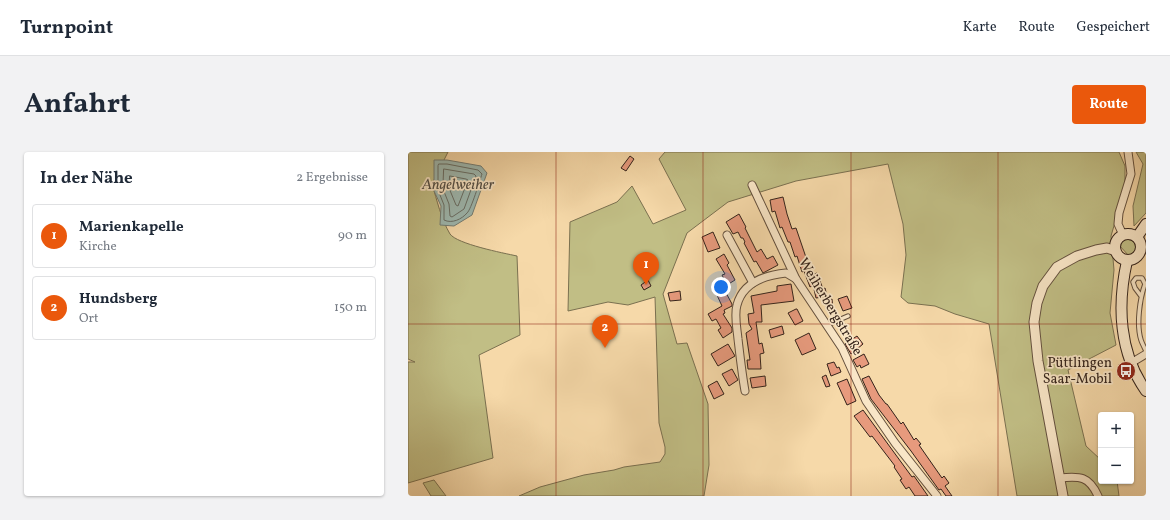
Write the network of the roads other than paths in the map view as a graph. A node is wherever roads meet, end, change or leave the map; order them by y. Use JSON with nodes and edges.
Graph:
{"nodes":[{"id":1,"x":1128,"y":152,"type":"edge"},
{"id":2,"x":752,"y":186,"type":"dead end"},
{"id":3,"x":1146,"y":224,"type":"edge"},
{"id":4,"x":727,"y":235,"type":"dead end"},
{"id":5,"x":1123,"y":235,"type":"junction"},
{"id":6,"x":1137,"y":237,"type":"junction"},
{"id":7,"x":1116,"y":251,"type":"junction"},
{"id":8,"x":1128,"y":261,"type":"junction"},
{"id":9,"x":796,"y":279,"type":"junction"},
{"id":10,"x":753,"y":283,"type":"junction"},
{"id":11,"x":1141,"y":296,"type":"junction"},
{"id":12,"x":848,"y":316,"type":"dead end"},
{"id":13,"x":826,"y":325,"type":"junction"},
{"id":14,"x":1146,"y":352,"type":"edge"},
{"id":15,"x":1131,"y":363,"type":"junction"},
{"id":16,"x":746,"y":391,"type":"dead end"},
{"id":17,"x":1146,"y":391,"type":"edge"},
{"id":18,"x":1060,"y":478,"type":"junction"},
{"id":19,"x":936,"y":496,"type":"edge"},
{"id":20,"x":1063,"y":496,"type":"edge"},
{"id":21,"x":1098,"y":496,"type":"edge"}],
"edges":[{"from":1,"to":5,"type":"street"},
{"from":2,"to":9,"type":"street","name":"Weiherbergstraße"},
{"from":3,"to":6,"type":"main road"},
{"from":4,"to":10,"type":"street"},
{"from":5,"to":6,"type":"main road"},
{"from":5,"to":7,"type":"main road"},
{"from":6,"to":8,"type":"main road"},
{"from":7,"to":8,"type":"main road"},
{"from":7,"to":18,"type":"street"},
{"from":8,"to":15,"type":"main road"},
{"from":9,"to":10,"type":"street"},
{"from":9,"to":13,"type":"street","name":"Weiherbergstraße"},
{"from":10,"to":16,"type":"street"},
{"from":11,"to":11,"type":"lane"},
{"from":11,"to":14,"type":"lane"},
{"from":12,"to":13,"type":"lane"},
{"from":13,"to":19,"type":"street","name":"Weiherbergstraße"},
{"from":14,"to":15,"type":"street"},
{"from":15,"to":17,"type":"main road"},
{"from":18,"to":20,"type":"street"},
{"from":18,"to":21,"type":"street"}]}
